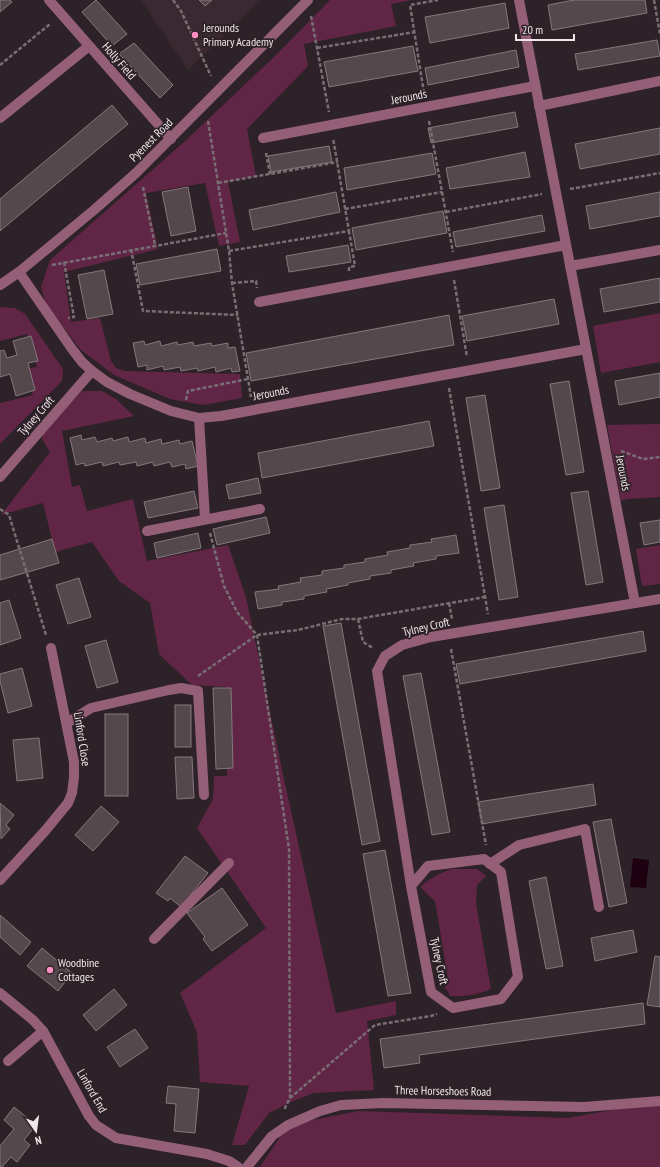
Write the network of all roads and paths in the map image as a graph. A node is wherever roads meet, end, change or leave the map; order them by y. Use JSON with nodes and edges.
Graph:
{"nodes":[{"id":1,"x":49,"y":0,"type":"edge"},
{"id":2,"x":173,"y":0,"type":"edge"},
{"id":3,"x":308,"y":0,"type":"edge"},
{"id":4,"x":519,"y":0,"type":"edge"},
{"id":5,"x":654,"y":0,"type":"edge"},
{"id":6,"x":311,"y":14,"type":"dead end"},
{"id":7,"x":61,"y":15,"type":"junction"},
{"id":8,"x":415,"y":32,"type":"dead end"},
{"id":9,"x":660,"y":34,"type":"edge"},
{"id":10,"x":89,"y":46,"type":"junction"},
{"id":11,"x":317,"y":48,"type":"junction"},
{"id":12,"x":0,"y":65,"type":"edge"},
{"id":13,"x":660,"y":81,"type":"edge"},
{"id":14,"x":535,"y":86,"type":"junction"},
{"id":15,"x":218,"y":91,"type":"junction"},
{"id":16,"x":205,"y":105,"type":"junction"},
{"id":17,"x":539,"y":106,"type":"junction"},
{"id":18,"x":0,"y":118,"type":"edge"},
{"id":19,"x":331,"y":125,"type":"junction"},
{"id":20,"x":263,"y":138,"type":"joint"},
{"id":21,"x":171,"y":139,"type":"junction"},
{"id":22,"x":338,"y":162,"type":"junction"},
{"id":23,"x":136,"y":173,"type":"junction"},
{"id":24,"x":660,"y":173,"type":"edge"},
{"id":25,"x":270,"y":174,"type":"junction"},
{"id":26,"x":218,"y":183,"type":"junction"},
{"id":27,"x":442,"y":192,"type":"dead end"},
{"id":28,"x":556,"y":192,"type":"junction"},
{"id":29,"x":346,"y":209,"type":"junction"},
{"id":30,"x":446,"y":212,"type":"dead end"},
{"id":31,"x":349,"y":231,"type":"junction"},
{"id":32,"x":226,"y":233,"type":"junction"},
{"id":33,"x":155,"y":245,"type":"junction"},
{"id":34,"x":566,"y":245,"type":"junction"},
{"id":35,"x":131,"y":249,"type":"junction"},
{"id":36,"x":660,"y":250,"type":"edge"},
{"id":37,"x":229,"y":251,"type":"junction"},
{"id":38,"x":64,"y":262,"type":"junction"},
{"id":39,"x":46,"y":266,"type":"dead end"},
{"id":40,"x":451,"y":266,"type":"junction"},
{"id":41,"x":570,"y":266,"type":"junction"},
{"id":42,"x":19,"y":272,"type":"junction"},
{"id":43,"x":232,"y":283,"type":"junction"},
{"id":44,"x":0,"y":285,"type":"edge"},
{"id":45,"x":351,"y":285,"type":"junction"},
{"id":46,"x":259,"y":302,"type":"joint"},
{"id":47,"x":238,"y":315,"type":"junction"},
{"id":48,"x":74,"y":317,"type":"dead end"},
{"id":49,"x":586,"y":349,"type":"junction"},
{"id":50,"x":469,"y":370,"type":"junction"},
{"id":51,"x":92,"y":371,"type":"junction"},
{"id":52,"x":447,"y":374,"type":"junction"},
{"id":53,"x":248,"y":379,"type":"junction"},
{"id":54,"x":254,"y":409,"type":"junction"},
{"id":55,"x":184,"y":414,"type":"junction"},
{"id":56,"x":199,"y":418,"type":"junction"},
{"id":57,"x":604,"y":444,"type":"junction"},
{"id":58,"x":660,"y":458,"type":"edge"},
{"id":59,"x":0,"y":477,"type":"edge"},
{"id":60,"x":0,"y":508,"type":"edge"},
{"id":61,"x":260,"y":509,"type":"dead end"},
{"id":62,"x":205,"y":519,"type":"junction"},
{"id":63,"x":147,"y":531,"type":"dead end"},
{"id":64,"x":485,"y":597,"type":"junction"},
{"id":65,"x":660,"y":599,"type":"edge"},
{"id":66,"x":635,"y":603,"type":"junction"},
{"id":67,"x":358,"y":619,"type":"junction"},
{"id":68,"x":490,"y":627,"type":"junction"},
{"id":69,"x":448,"y":634,"type":"junction"},
{"id":70,"x":257,"y":635,"type":"junction"},
{"id":71,"x":51,"y":648,"type":"joint"},
{"id":72,"x":385,"y":656,"type":"junction"},
{"id":73,"x":181,"y":688,"type":"junction"},
{"id":74,"x":67,"y":723,"type":"junction"},
{"id":75,"x":204,"y":795,"type":"dead end"},
{"id":76,"x":229,"y":863,"type":"dead end"},
{"id":77,"x":490,"y":864,"type":"junction"},
{"id":78,"x":0,"y":880,"type":"edge"},
{"id":79,"x":411,"y":886,"type":"junction"},
{"id":80,"x":599,"y":907,"type":"dead end"},
{"id":81,"x":154,"y":938,"type":"dead end"},
{"id":82,"x":0,"y":993,"type":"edge"},
{"id":83,"x":453,"y":1008,"type":"junction"},
{"id":84,"x":43,"y":1031,"type":"junction"},
{"id":85,"x":8,"y":1061,"type":"dead end"},
{"id":86,"x":290,"y":1098,"type":"junction"},
{"id":87,"x":660,"y":1101,"type":"edge"},
{"id":88,"x":284,"y":1110,"type":"dead end"},
{"id":89,"x":238,"y":1167,"type":"edge"},
{"id":90,"x":247,"y":1167,"type":"edge"}],
"edges":[{"from":1,"to":7,"type":"street","name":"Holly Field"},
{"from":2,"to":15,"type":"path"},
{"from":3,"to":15,"type":"street","name":"Pyenest Road"},
{"from":4,"to":14,"type":"street","name":"Jerounds"},
{"from":5,"to":9,"type":"path"},
{"from":6,"to":11,"type":"path"},
{"from":7,"to":10,"type":"street","name":"Holly Field"},
{"from":7,"to":12,"type":"path"},
{"from":8,"to":11,"type":"path"},
{"from":10,"to":18,"type":"street"},
{"from":10,"to":21,"type":"street","name":"Holly Field"},
{"from":11,"to":19,"type":"path"},
{"from":13,"to":17,"type":"street"},
{"from":14,"to":17,"type":"street","name":"Jerounds"},
{"from":14,"to":19,"type":"street","name":"Jerounds"},
{"from":15,"to":16,"type":"street","name":"Pyenest Road"},
{"from":16,"to":21,"type":"street","name":"Pyenest Road"},
{"from":16,"to":26,"type":"path"},
{"from":17,"to":28,"type":"street","name":"Jerounds"},
{"from":19,"to":20,"type":"street","name":"Jerounds"},
{"from":19,"to":22,"type":"path"},
{"from":20,"to":25,"type":"path"},
{"from":21,"to":23,"type":"street","name":"Pyenest Road"},
{"from":22,"to":25,"type":"path"},
{"from":22,"to":29,"type":"path"},
{"from":23,"to":33,"type":"path"},
{"from":23,"to":42,"type":"street","name":"Pyenest Road"},
{"from":24,"to":28,"type":"path"},
{"from":25,"to":26,"type":"path"},
{"from":26,"to":32,"type":"path"},
{"from":27,"to":29,"type":"path"},
{"from":28,"to":30,"type":"path"},
{"from":28,"to":34,"type":"street","name":"Jerounds"},
{"from":29,"to":31,"type":"path"},
{"from":31,"to":37,"type":"path"},
{"from":31,"to":45,"type":"path"},
{"from":32,"to":33,"type":"path"},
{"from":32,"to":37,"type":"path"},
{"from":33,"to":35,"type":"path"},
{"from":34,"to":40,"type":"street"},
{"from":34,"to":41,"type":"street","name":"Jerounds"},
{"from":35,"to":38,"type":"path"},
{"from":35,"to":47,"type":"path"},
{"from":36,"to":41,"type":"street"},
{"from":37,"to":43,"type":"path"},
{"from":38,"to":39,"type":"path"},
{"from":38,"to":48,"type":"path"},
{"from":40,"to":45,"type":"street"},
{"from":40,"to":50,"type":"path"},
{"from":41,"to":49,"type":"street","name":"Jerounds"},
{"from":42,"to":44,"type":"street","name":"Pyenest Road"},
{"from":42,"to":51,"type":"street","name":"Jerounds"},
{"from":43,"to":46,"type":"path"},
{"from":43,"to":47,"type":"path"},
{"from":45,"to":46,"type":"street"},
{"from":47,"to":53,"type":"path"},
{"from":49,"to":50,"type":"street","name":"Jerounds"},
{"from":49,"to":57,"type":"street","name":"Jerounds"},
{"from":50,"to":52,"type":"street","name":"Jerounds"},
{"from":51,"to":55,"type":"street","name":"Jerounds"},
{"from":51,"to":59,"type":"street","name":"Tylney Croft"},
{"from":52,"to":54,"type":"street","name":"Jerounds"},
{"from":52,"to":64,"type":"path"},
{"from":53,"to":54,"type":"path"},
{"from":53,"to":55,"type":"path"},
{"from":54,"to":56,"type":"street","name":"Jerounds"},
{"from":55,"to":56,"type":"street","name":"Jerounds"},
{"from":56,"to":62,"type":"street"},
{"from":57,"to":58,"type":"path"},
{"from":57,"to":66,"type":"street","name":"Jerounds"},
{"from":60,"to":71,"type":"path"},
{"from":61,"to":62,"type":"street"},
{"from":62,"to":63,"type":"street"},
{"from":62,"to":70,"type":"path"},
{"from":64,"to":67,"type":"path"},
{"from":64,"to":68,"type":"path"},
{"from":65,"to":66,"type":"street","name":"Tylney Croft"},
{"from":66,"to":68,"type":"street","name":"Tylney Croft"},
{"from":67,"to":70,"type":"path"},
{"from":67,"to":72,"type":"path"},
{"from":68,"to":69,"type":"street","name":"Tylney Croft"},
{"from":69,"to":72,"type":"street","name":"Tylney Croft"},
{"from":69,"to":77,"type":"path"},
{"from":70,"to":73,"type":"path"},
{"from":70,"to":86,"type":"path"},
{"from":71,"to":74,"type":"street","name":"Linford Close"},
{"from":72,"to":79,"type":"street","name":"Tylney Croft"},
{"from":73,"to":74,"type":"street"},
{"from":73,"to":75,"type":"street"},
{"from":74,"to":78,"type":"street","name":"Linford Close"},
{"from":76,"to":81,"type":"street"},
{"from":77,"to":79,"type":"street"},
{"from":77,"to":80,"type":"street"},
{"from":77,"to":83,"type":"street"},
{"from":79,"to":83,"type":"street","name":"Tylney Croft"},
{"from":82,"to":84,"type":"street","name":"Linford End"},
{"from":83,"to":86,"type":"path"},
{"from":84,"to":85,"type":"street"},
{"from":84,"to":89,"type":"street","name":"Linford End"},
{"from":86,"to":88,"type":"path"},
{"from":87,"to":90,"type":"street","name":"Three Horseshoes Road"}]}
